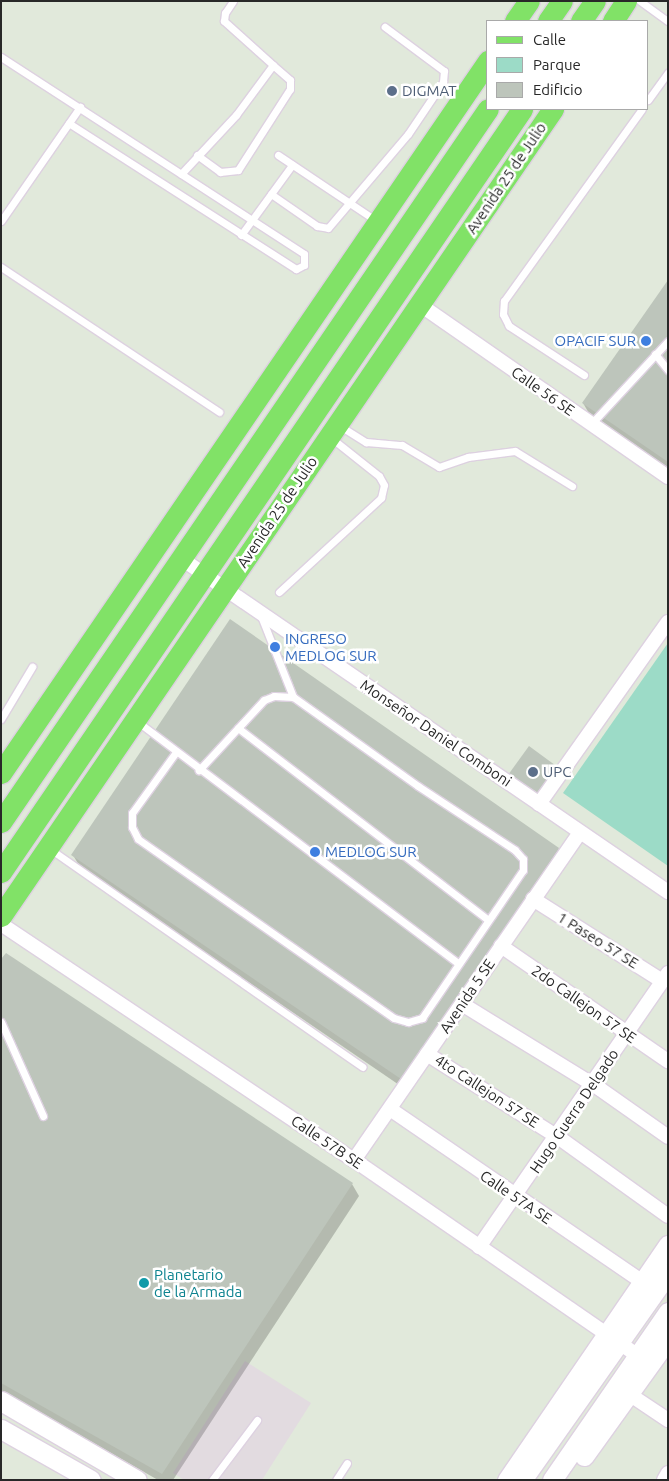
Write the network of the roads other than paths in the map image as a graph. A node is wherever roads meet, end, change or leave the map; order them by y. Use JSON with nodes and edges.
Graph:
{"nodes":[{"id":1,"x":233,"y":1,"type":"edge"},
{"id":2,"x":529,"y":1,"type":"edge"},
{"id":3,"x":562,"y":1,"type":"edge"},
{"id":4,"x":595,"y":1,"type":"edge"},
{"id":5,"x":626,"y":1,"type":"edge"},
{"id":6,"x":640,"y":1,"type":"edge"},
{"id":7,"x":516,"y":20,"type":"edge"},
{"id":8,"x":549,"y":20,"type":"edge"},
{"id":9,"x":582,"y":20,"type":"edge"},
{"id":10,"x":614,"y":20,"type":"edge"},
{"id":11,"x":668,"y":20,"type":"edge"},
{"id":12,"x":384,"y":27,"type":"dead end"},
{"id":13,"x":1,"y":57,"type":"edge"},
{"id":14,"x":487,"y":62,"type":"edge"},
{"id":15,"x":273,"y":65,"type":"junction"},
{"id":16,"x":668,"y":72,"type":"edge"},
{"id":17,"x":649,"y":99,"type":"edge"},
{"id":18,"x":80,"y":108,"type":"junction"},
{"id":19,"x":487,"y":110,"type":"edge"},
{"id":20,"x":521,"y":110,"type":"edge"},
{"id":21,"x":552,"y":110,"type":"edge"},
{"id":22,"x":641,"y":110,"type":"edge"},
{"id":23,"x":69,"y":123,"type":"junction"},
{"id":24,"x":197,"y":155,"type":"junction"},
{"id":25,"x":278,"y":155,"type":"dead end"},
{"id":26,"x":292,"y":165,"type":"junction"},
{"id":27,"x":181,"y":174,"type":"junction"},
{"id":28,"x":271,"y":194,"type":"junction"},
{"id":29,"x":351,"y":204,"type":"junction"},
{"id":30,"x":252,"y":220,"type":"junction"},
{"id":31,"x":1,"y":221,"type":"edge"},
{"id":32,"x":378,"y":222,"type":"junction"},
{"id":33,"x":241,"y":234,"type":"junction"},
{"id":34,"x":1,"y":268,"type":"edge"},
{"id":35,"x":419,"y":304,"type":"junction"},
{"id":36,"x":668,"y":341,"type":"edge"},
{"id":37,"x":655,"y":354,"type":"junction"},
{"id":38,"x":668,"y":370,"type":"edge"},
{"id":39,"x":584,"y":375,"type":"dead end"},
{"id":40,"x":219,"y":412,"type":"dead end"},
{"id":41,"x":591,"y":424,"type":"junction"},
{"id":42,"x":333,"y":430,"type":"junction"},
{"id":43,"x":668,"y":477,"type":"edge"},
{"id":44,"x":572,"y":486,"type":"dead end"},
{"id":45,"x":152,"y":551,"type":"junction"},
{"id":46,"x":179,"y":557,"type":"junction"},
{"id":47,"x":203,"y":573,"type":"junction"},
{"id":48,"x":225,"y":588,"type":"junction"},
{"id":49,"x":279,"y":592,"type":"dead end"},
{"id":50,"x":260,"y":612,"type":"junction"},
{"id":51,"x":668,"y":622,"type":"edge"},
{"id":52,"x":134,"y":626,"type":"junction"},
{"id":53,"x":32,"y":666,"type":"dead end"},
{"id":54,"x":293,"y":697,"type":"junction"},
{"id":55,"x":135,"y":720,"type":"junction"},
{"id":56,"x":2,"y":721,"type":"edge"},
{"id":57,"x":238,"y":728,"type":"junction"},
{"id":58,"x":176,"y":752,"type":"junction"},
{"id":59,"x":199,"y":770,"type":"junction"},
{"id":60,"x":1,"y":772,"type":"edge"},
{"id":61,"x":539,"y":804,"type":"junction"},
{"id":62,"x":1,"y":822,"type":"edge"},
{"id":63,"x":580,"y":832,"type":"junction"},
{"id":64,"x":48,"y":848,"type":"junction"},
{"id":65,"x":1,"y":872,"type":"edge"},
{"id":66,"x":668,"y":892,"type":"edge"},
{"id":67,"x":533,"y":899,"type":"junction"},
{"id":68,"x":1,"y":916,"type":"edge"},
{"id":69,"x":488,"y":920,"type":"junction"},
{"id":70,"x":1,"y":924,"type":"edge"},
{"id":71,"x":501,"y":946,"type":"junction"},
{"id":72,"x":457,"y":962,"type":"junction"},
{"id":73,"x":666,"y":976,"type":"edge"},
{"id":74,"x":462,"y":1004,"type":"junction"},
{"id":75,"x":1,"y":1022,"type":"edge"},
{"id":76,"x":627,"y":1033,"type":"junction"},
{"id":77,"x":427,"y":1054,"type":"junction"},
{"id":78,"x":668,"y":1061,"type":"edge"},
{"id":79,"x":363,"y":1066,"type":"dead end"},
{"id":80,"x":592,"y":1085,"type":"junction"},
{"id":81,"x":390,"y":1109,"type":"junction"},
{"id":82,"x":43,"y":1116,"type":"dead end"},
{"id":83,"x":558,"y":1137,"type":"junction"},
{"id":84,"x":668,"y":1137,"type":"edge"},
{"id":85,"x":354,"y":1160,"type":"junction"},
{"id":86,"x":514,"y":1196,"type":"junction"},
{"id":87,"x":668,"y":1216,"type":"edge"},
{"id":88,"x":668,"y":1245,"type":"edge"},
{"id":89,"x":479,"y":1247,"type":"junction"},
{"id":90,"x":668,"y":1273,"type":"edge"},
{"id":91,"x":643,"y":1282,"type":"junction"},
{"id":92,"x":668,"y":1312,"type":"edge"},
{"id":93,"x":668,"y":1339,"type":"edge"},
{"id":94,"x":613,"y":1340,"type":"junction"},
{"id":95,"x":644,"y":1360,"type":"junction"},
{"id":96,"x":630,"y":1394,"type":"junction"},
{"id":97,"x":1,"y":1402,"type":"edge"},
{"id":98,"x":257,"y":1420,"type":"dead end"},
{"id":99,"x":668,"y":1420,"type":"edge"},
{"id":100,"x":1,"y":1429,"type":"edge"},
{"id":101,"x":347,"y":1464,"type":"dead end"},
{"id":102,"x":668,"y":1473,"type":"edge"},
{"id":103,"x":91,"y":1480,"type":"edge"},
{"id":104,"x":137,"y":1480,"type":"edge"},
{"id":105,"x":212,"y":1480,"type":"edge"},
{"id":106,"x":336,"y":1480,"type":"edge"},
{"id":107,"x":507,"y":1480,"type":"edge"},
{"id":108,"x":522,"y":1480,"type":"edge"},
{"id":109,"x":552,"y":1480,"type":"edge"},
{"id":110,"x":566,"y":1480,"type":"edge"},
{"id":111,"x":664,"y":1480,"type":"edge"}],
"edges":[{"from":1,"to":15,"type":"lane"},
{"from":2,"to":7,"type":"main road"},
{"from":3,"to":8,"type":"main road"},
{"from":4,"to":9,"type":"main road"},
{"from":5,"to":10,"type":"main road"},
{"from":6,"to":11,"type":"lane"},
{"from":12,"to":29,"type":"lane"},
{"from":13,"to":18,"type":"lane"},
{"from":14,"to":32,"type":"main road"},
{"from":15,"to":24,"type":"lane"},
{"from":15,"to":24,"type":"lane"},
{"from":16,"to":17,"type":"lane"},
{"from":18,"to":23,"type":"lane"},
{"from":18,"to":27,"type":"lane"},
{"from":19,"to":46,"type":"main road"},
{"from":20,"to":47,"type":"main road","name":"Avenida 25 de Julio"},
{"from":21,"to":35,"type":"main road","name":"Avenida 25 de Julio"},
{"from":22,"to":39,"type":"lane"},
{"from":23,"to":31,"type":"lane"},
{"from":23,"to":33,"type":"lane"},
{"from":24,"to":27,"type":"lane"},
{"from":25,"to":26,"type":"lane"},
{"from":26,"to":28,"type":"lane"},
{"from":26,"to":29,"type":"lane"},
{"from":27,"to":30,"type":"lane"},
{"from":28,"to":29,"type":"lane"},
{"from":28,"to":30,"type":"lane"},
{"from":29,"to":32,"type":"lane"},
{"from":30,"to":33,"type":"lane"},
{"from":30,"to":33,"type":"lane"},
{"from":32,"to":45,"type":"main road"},
{"from":34,"to":40,"type":"lane"},
{"from":35,"to":41,"type":"street","name":"Calle 56 SE"},
{"from":35,"to":42,"type":"main road","name":"Avenida 25 de Julio"},
{"from":36,"to":37,"type":"lane"},
{"from":37,"to":38,"type":"lane"},
{"from":37,"to":41,"type":"lane"},
{"from":41,"to":43,"type":"street","name":"Calle 56 SE"},
{"from":42,"to":44,"type":"lane"},
{"from":42,"to":48,"type":"main road","name":"Avenida 25 de Julio"},
{"from":42,"to":49,"type":"lane"},
{"from":45,"to":52,"type":"main road"},
{"from":45,"to":60,"type":"main road"},
{"from":46,"to":47,"type":"street","name":"Monseñor Daniel Comboni"},
{"from":46,"to":52,"type":"main road"},
{"from":47,"to":48,"type":"street","name":"Monseñor Daniel Comboni"},
{"from":47,"to":65,"type":"main road","name":"Avenida 25 de Julio"},
{"from":48,"to":50,"type":"street","name":"Monseñor Daniel Comboni"},
{"from":48,"to":55,"type":"main road","name":"Avenida 25 de Julio"},
{"from":50,"to":54,"type":"lane"},
{"from":50,"to":61,"type":"street","name":"Monseñor Daniel Comboni"},
{"from":51,"to":61,"type":"street"},
{"from":52,"to":62,"type":"main road"},
{"from":53,"to":56,"type":"lane"},
{"from":54,"to":57,"type":"lane"},
{"from":54,"to":69,"type":"lane"},
{"from":55,"to":58,"type":"lane"},
{"from":55,"to":64,"type":"main road","name":"Avenida 25 de Julio"},
{"from":57,"to":59,"type":"lane"},
{"from":57,"to":69,"type":"lane"},
{"from":58,"to":59,"type":"lane"},
{"from":58,"to":72,"type":"lane"},
{"from":59,"to":72,"type":"lane"},
{"from":61,"to":63,"type":"street","name":"Monseñor Daniel Comboni"},
{"from":63,"to":66,"type":"street","name":"Monseñor Daniel Comboni"},
{"from":63,"to":67,"type":"street","name":"Avenida 5 SE"},
{"from":64,"to":68,"type":"main road","name":"Avenida 25 de Julio"},
{"from":64,"to":79,"type":"lane"},
{"from":67,"to":71,"type":"street","name":"Avenida 5 SE"},
{"from":67,"to":73,"type":"street","name":"1 Paseo 57 SE"},
{"from":69,"to":72,"type":"lane"},
{"from":70,"to":85,"type":"street","name":"Calle 57B SE"},
{"from":71,"to":74,"type":"street","name":"Avenida 5 SE"},
{"from":71,"to":76,"type":"street","name":"2do Callejon 57 SE"},
{"from":73,"to":76,"type":"street","name":"Hugo Guerra Delgado"},
{"from":74,"to":77,"type":"street","name":"Avenida 5 SE"},
{"from":74,"to":80,"type":"street"},
{"from":75,"to":82,"type":"lane"},
{"from":76,"to":78,"type":"street","name":"2do Callejon 57 SE"},
{"from":76,"to":80,"type":"street","name":"Hugo Guerra Delgado"},
{"from":77,"to":81,"type":"street","name":"Avenida 5 SE"},
{"from":77,"to":83,"type":"street","name":"4to Callejon 57 SE"},
{"from":80,"to":83,"type":"street","name":"Hugo Guerra Delgado"},
{"from":80,"to":84,"type":"street"},
{"from":81,"to":85,"type":"street","name":"Avenida 5 SE"},
{"from":81,"to":86,"type":"street","name":"Calle 57A SE"},
{"from":83,"to":86,"type":"street","name":"Hugo Guerra Delgado"},
{"from":83,"to":87,"type":"street","name":"4to Callejon 57 SE"},
{"from":85,"to":89,"type":"street","name":"Calle 57B SE"},
{"from":86,"to":89,"type":"street","name":"Hugo Guerra Delgado"},
{"from":86,"to":91,"type":"street","name":"Calle 57A SE"},
{"from":88,"to":91,"type":"main road"},
{"from":89,"to":94,"type":"street","name":"Calle 57B SE"},
{"from":90,"to":94,"type":"main road"},
{"from":91,"to":94,"type":"main road"},
{"from":92,"to":95,"type":"main road"},
{"from":93,"to":95,"type":"main road"},
{"from":94,"to":95,"type":"street","name":"Calle 57B SE"},
{"from":94,"to":107,"type":"main road"},
{"from":94,"to":108,"type":"main road"},
{"from":95,"to":96,"type":"main road"},
{"from":95,"to":109,"type":"main road"},
{"from":96,"to":99,"type":"street"},
{"from":96,"to":110,"type":"main road"},
{"from":97,"to":104,"type":"main road"},
{"from":98,"to":105,"type":"lane"},
{"from":100,"to":103,"type":"main road"},
{"from":101,"to":106,"type":"lane"},
{"from":102,"to":111,"type":"street"}]}
